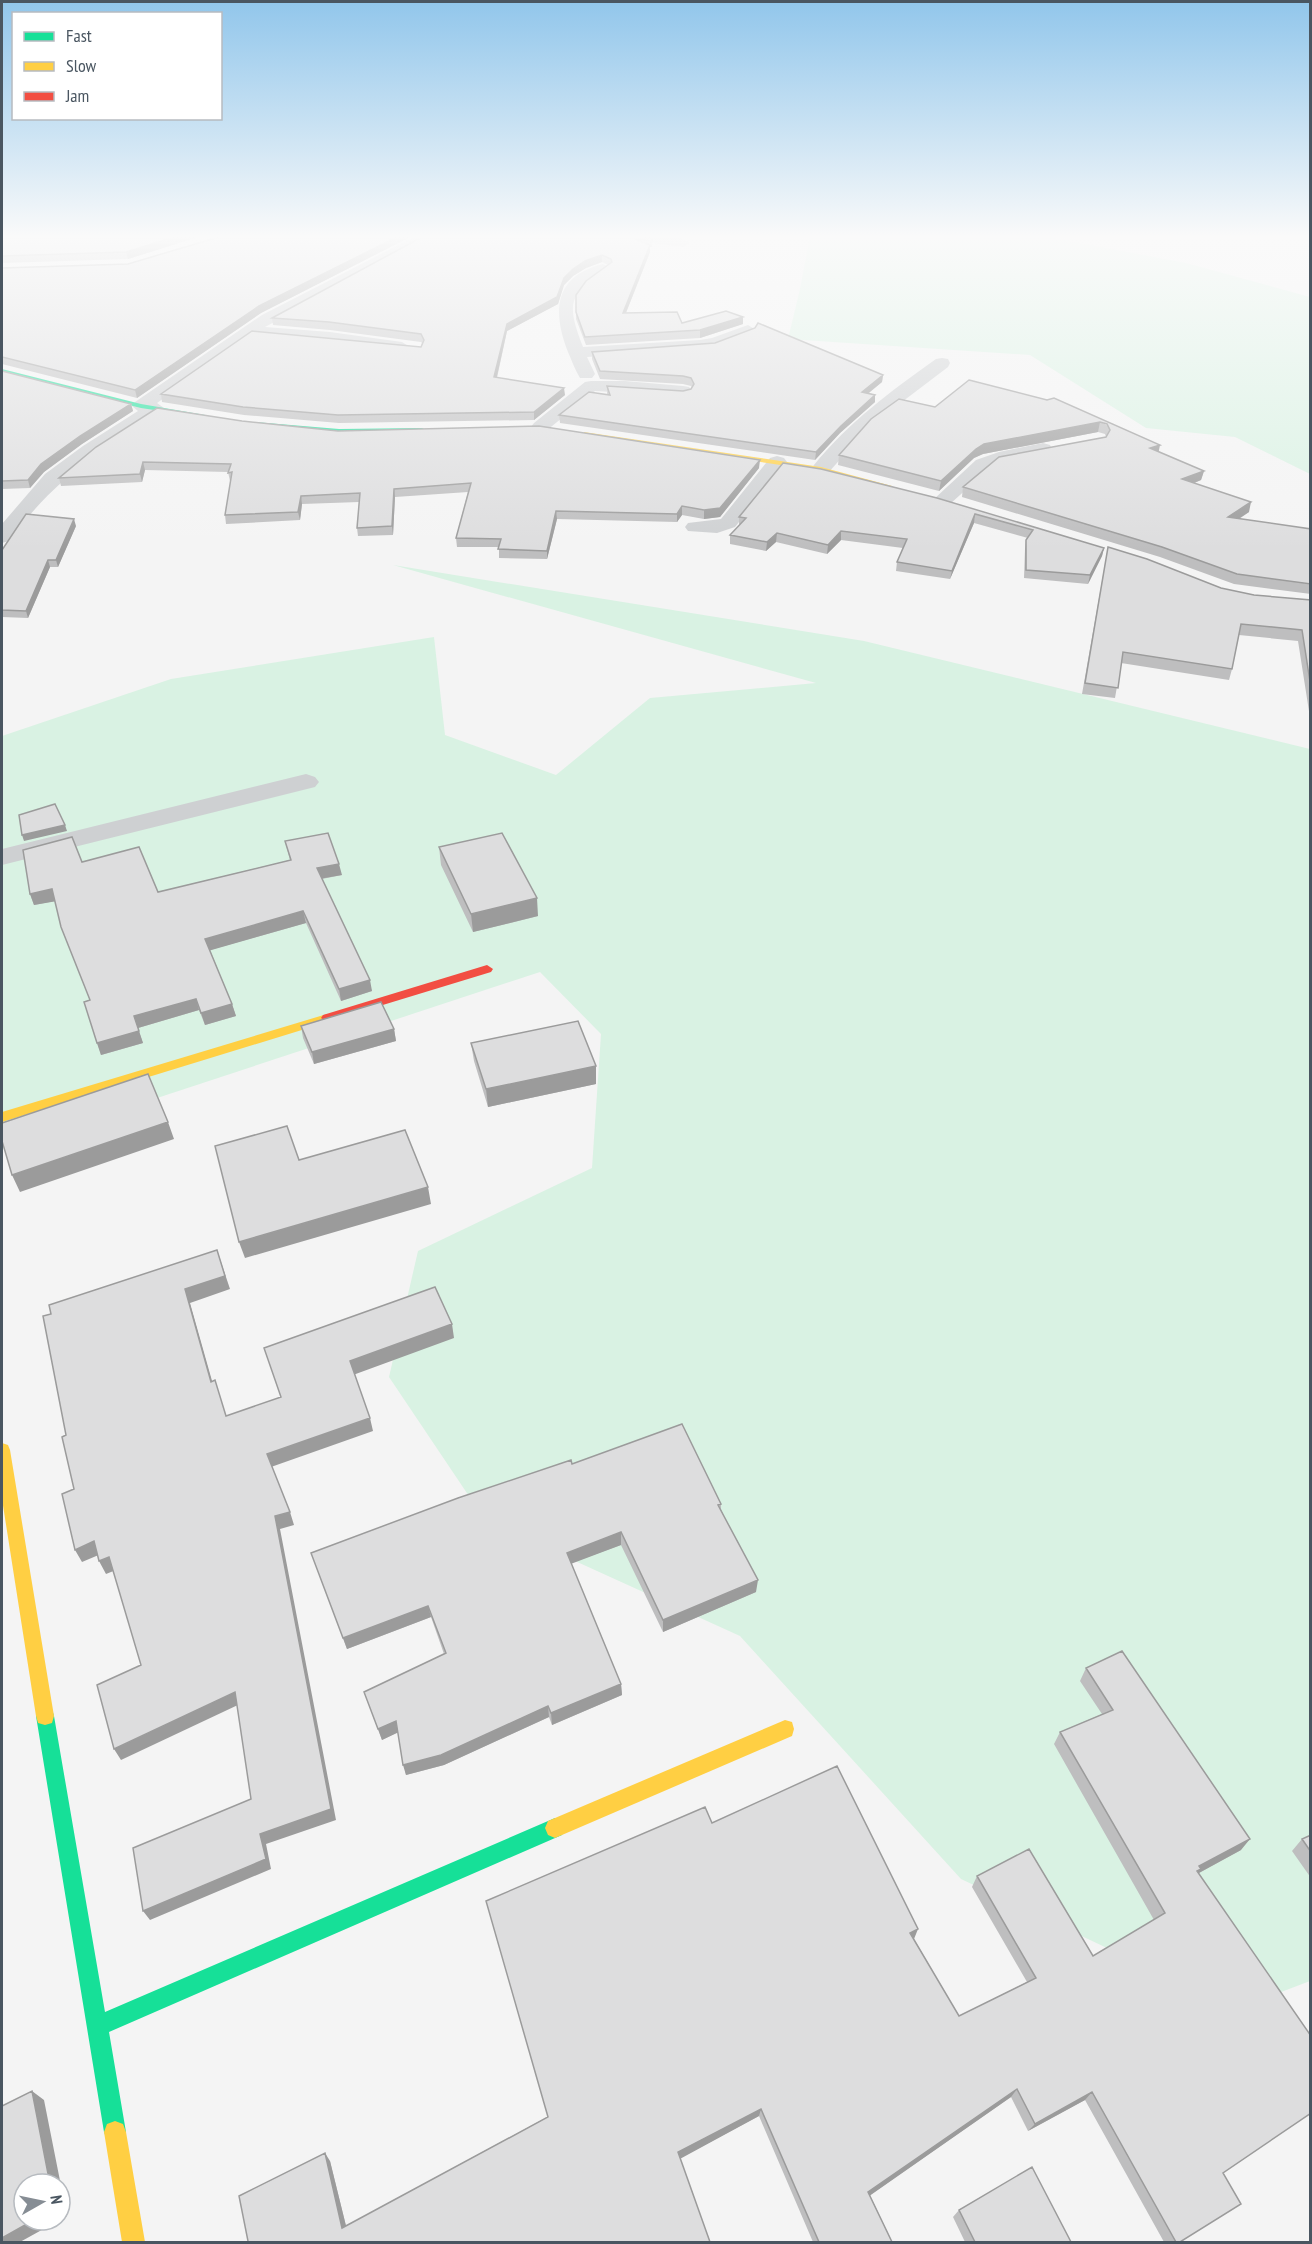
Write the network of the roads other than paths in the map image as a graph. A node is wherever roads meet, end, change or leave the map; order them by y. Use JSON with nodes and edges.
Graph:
{"nodes":[{"id":1,"x":237,"y":341,"type":"edge"},
{"id":2,"x":359,"y":341,"type":"edge"},
{"id":3,"x":572,"y":341,"type":"edge"},
{"id":4,"x":721,"y":341,"type":"edge"},
{"id":5,"x":415,"y":348,"type":"edge"},
{"id":6,"x":578,"y":352,"type":"junction"},
{"id":7,"x":942,"y":363,"type":"dead end"},
{"id":8,"x":2,"y":371,"type":"edge"},
{"id":9,"x":591,"y":386,"type":"junction"},
{"id":10,"x":683,"y":391,"type":"edge"},
{"id":11,"x":148,"y":407,"type":"junction"},
{"id":12,"x":210,"y":417,"type":"edge"},
{"id":13,"x":244,"y":422,"type":"edge"},
{"id":14,"x":532,"y":427,"type":"joint"},
{"id":15,"x":439,"y":429,"type":"edge"},
{"id":16,"x":1057,"y":447,"type":"edge"},
{"id":17,"x":777,"y":462,"type":"junction"},
{"id":18,"x":821,"y":469,"type":"junction"},
{"id":19,"x":899,"y":489,"type":"edge"},
{"id":20,"x":943,"y":500,"type":"edge"},
{"id":21,"x":695,"y":527,"type":"dead end"},
{"id":22,"x":2,"y":537,"type":"edge"},
{"id":23,"x":306,"y":782,"type":"dead end"},
{"id":24,"x":2,"y":857,"type":"edge"},
{"id":25,"x":488,"y":969,"type":"dead end"},
{"id":26,"x":2,"y":1118,"type":"edge"},
{"id":27,"x":2,"y":1450,"type":"edge"},
{"id":28,"x":785,"y":1729,"type":"dead end"},
{"id":29,"x":96,"y":2027,"type":"junction"},
{"id":30,"x":134,"y":2242,"type":"edge"}],
"edges":[{"from":1,"to":11,"type":"street"},
{"from":2,"to":5,"type":"street"},
{"from":3,"to":6,"type":"street"},
{"from":4,"to":6,"type":"street"},
{"from":6,"to":9,"type":"street"},
{"from":7,"to":18,"type":"street"},
{"from":8,"to":11,"type":"street"},
{"from":9,"to":10,"type":"street"},
{"from":9,"to":14,"type":"street"},
{"from":11,"to":12,"type":"street"},
{"from":11,"to":22,"type":"street"},
{"from":13,"to":15,"type":"street"},
{"from":14,"to":17,"type":"street"},
{"from":16,"to":20,"type":"street"},
{"from":17,"to":18,"type":"street"},
{"from":17,"to":21,"type":"street"},
{"from":18,"to":19,"type":"street"},
{"from":23,"to":24,"type":"street"},
{"from":25,"to":26,"type":"street"},
{"from":27,"to":29,"type":"street"},
{"from":28,"to":29,"type":"street"},
{"from":29,"to":30,"type":"street"}]}
